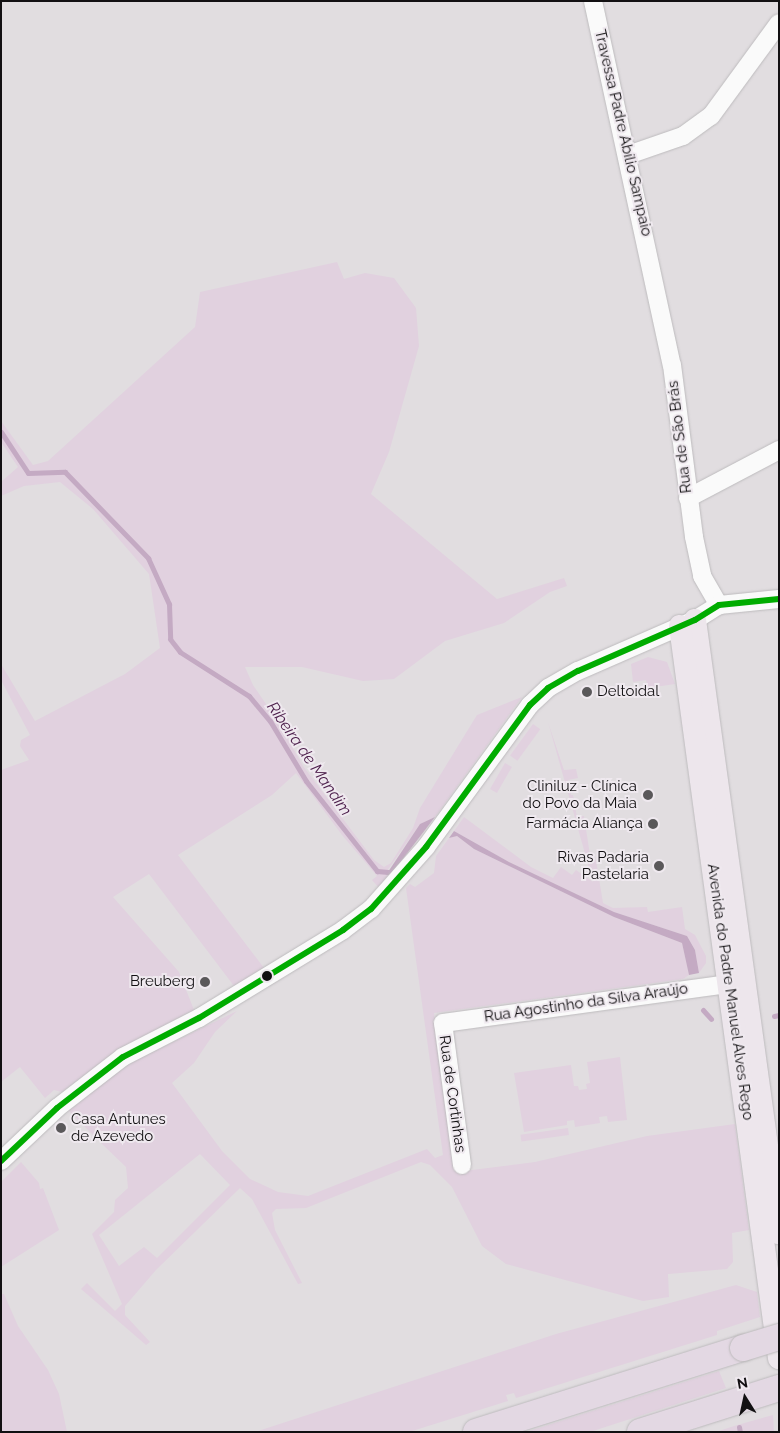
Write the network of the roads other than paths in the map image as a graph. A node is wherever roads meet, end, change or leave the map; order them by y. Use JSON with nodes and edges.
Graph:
{"nodes":[{"id":1,"x":594,"y":1,"type":"edge"},
{"id":2,"x":779,"y":23,"type":"edge"},
{"id":3,"x":628,"y":155,"type":"junction"},
{"id":4,"x":652,"y":265,"type":"joint"},
{"id":5,"x":779,"y":450,"type":"edge"},
{"id":6,"x":688,"y":498,"type":"junction"},
{"id":7,"x":779,"y":600,"type":"edge"},
{"id":8,"x":719,"y":605,"type":"junction"},
{"id":9,"x":687,"y":623,"type":"junction"},
{"id":10,"x":729,"y":984,"type":"junction"},
{"id":11,"x":443,"y":1023,"type":"joint"},
{"id":12,"x":1,"y":1161,"type":"edge"},
{"id":13,"x":462,"y":1165,"type":"dead end"},
{"id":14,"x":779,"y":1232,"type":"edge"},
{"id":15,"x":775,"y":1298,"type":"edge"},
{"id":16,"x":779,"y":1337,"type":"edge"},
{"id":17,"x":779,"y":1358,"type":"edge"},
{"id":18,"x":779,"y":1388,"type":"edge"},
{"id":19,"x":476,"y":1432,"type":"edge"},
{"id":20,"x":640,"y":1432,"type":"edge"}],
"edges":[{"from":1,"to":3,"type":"street","name":"Travessa Padre Abílio Sampaio"},
{"from":2,"to":3,"type":"street"},
{"from":3,"to":4,"type":"street","name":"Travessa Padre Abílio Sampaio"},
{"from":4,"to":6,"type":"street","name":"Rua de São Brás"},
{"from":5,"to":6,"type":"street"},
{"from":6,"to":8,"type":"street","name":"Rua de São Brás"},
{"from":7,"to":8,"type":"street"},
{"from":8,"to":9,"type":"street"},
{"from":9,"to":10,"type":"main road","name":"Avenida do Padre Manuel Alves Rego"},
{"from":9,"to":12,"type":"street"},
{"from":9,"to":14,"type":"main road","name":"Avenida do Padre Manuel Alves Rego"},
{"from":10,"to":11,"type":"street","name":"Rua Agostinho da Silva Araújo"},
{"from":10,"to":15,"type":"main road","name":"Avenida do Padre Manuel Alves Rego"},
{"from":11,"to":13,"type":"street","name":"Rua de Cortinhas"},
{"from":15,"to":17,"type":"main road","name":"Avenida do Padre Manuel Alves Rego"},
{"from":16,"to":19,"type":"highway","bridge":true},
{"from":18,"to":20,"type":"highway"}]}
